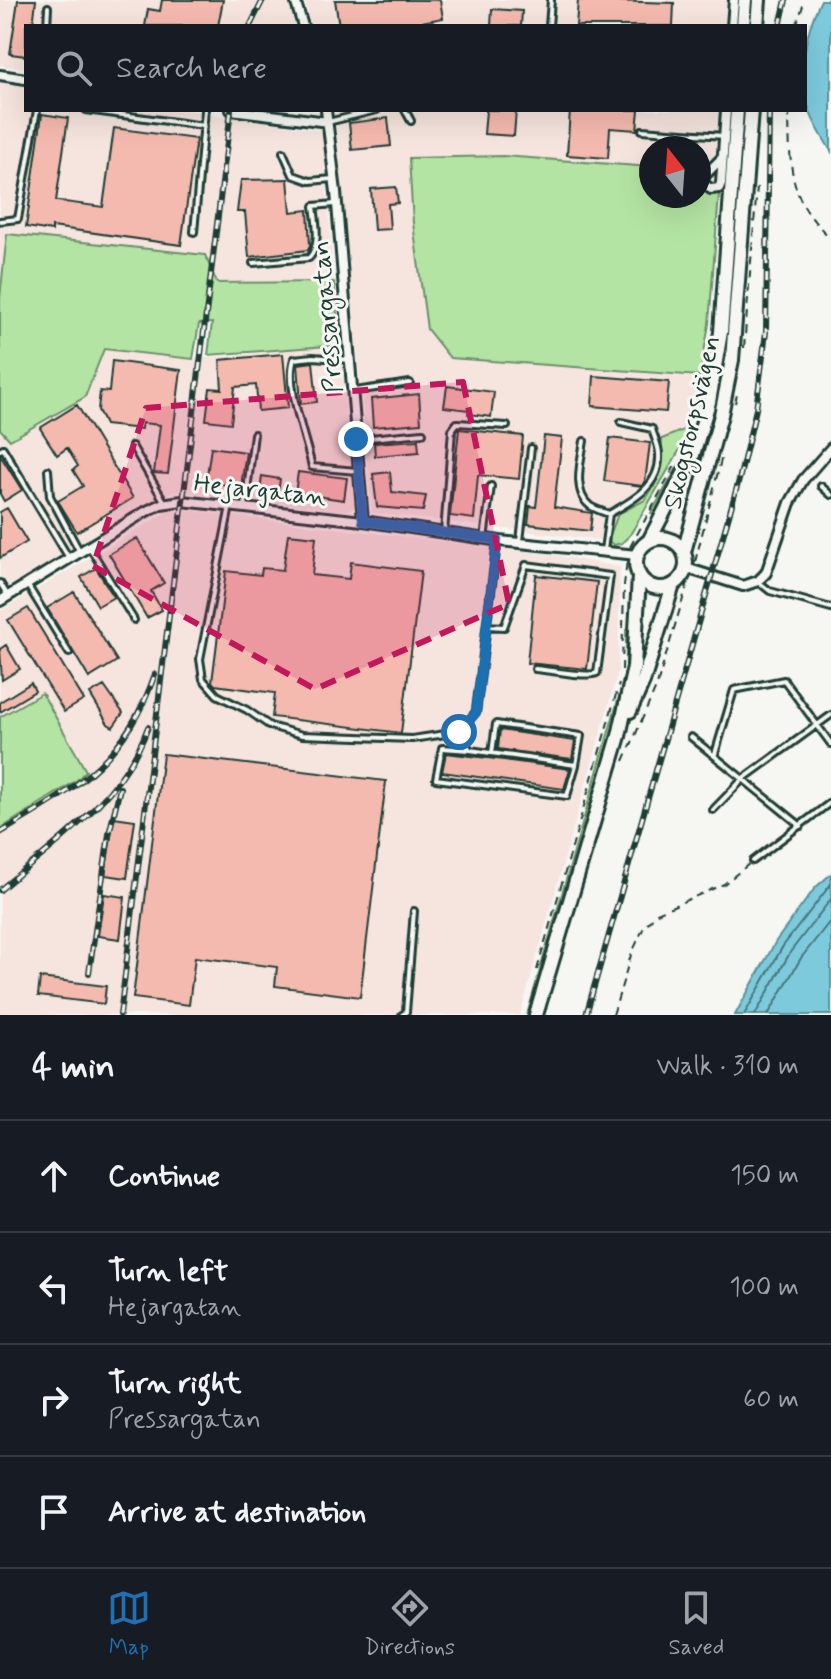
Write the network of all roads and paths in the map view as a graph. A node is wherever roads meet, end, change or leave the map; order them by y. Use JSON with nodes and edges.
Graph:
{"nodes":[{"id":1,"x":295,"y":0,"type":"edge"},
{"id":2,"x":551,"y":0,"type":"edge"},
{"id":3,"x":734,"y":0,"type":"edge"},
{"id":4,"x":745,"y":0,"type":"edge"},
{"id":5,"x":759,"y":0,"type":"edge"},
{"id":6,"x":805,"y":0,"type":"edge"},
{"id":7,"x":48,"y":7,"type":"dead end"},
{"id":8,"x":47,"y":24,"type":"edge"},
{"id":9,"x":302,"y":24,"type":"edge"},
{"id":10,"x":549,"y":24,"type":"edge"},
{"id":11,"x":732,"y":24,"type":"edge"},
{"id":12,"x":743,"y":24,"type":"edge"},
{"id":13,"x":757,"y":24,"type":"edge"},
{"id":14,"x":797,"y":24,"type":"edge"},
{"id":15,"x":0,"y":75,"type":"edge"},
{"id":16,"x":24,"y":79,"type":"edge"},
{"id":17,"x":37,"y":112,"type":"edge"},
{"id":18,"x":101,"y":112,"type":"edge"},
{"id":19,"x":205,"y":112,"type":"edge"},
{"id":20,"x":247,"y":112,"type":"edge"},
{"id":21,"x":326,"y":112,"type":"edge"},
{"id":22,"x":369,"y":112,"type":"edge"},
{"id":23,"x":406,"y":112,"type":"edge"},
{"id":24,"x":726,"y":112,"type":"edge"},
{"id":25,"x":737,"y":112,"type":"edge"},
{"id":26,"x":751,"y":112,"type":"edge"},
{"id":27,"x":789,"y":112,"type":"edge"},
{"id":28,"x":411,"y":121,"type":"dead end"},
{"id":29,"x":328,"y":122,"type":"junction"},
{"id":30,"x":204,"y":126,"type":"junction"},
{"id":31,"x":642,"y":130,"type":"dead end"},
{"id":32,"x":724,"y":136,"type":"junction"},
{"id":33,"x":283,"y":152,"type":"dead end"},
{"id":34,"x":721,"y":159,"type":"dead end"},
{"id":35,"x":335,"y":179,"type":"junction"},
{"id":36,"x":337,"y":203,"type":"junction"},
{"id":37,"x":0,"y":221,"type":"edge"},
{"id":38,"x":194,"y":232,"type":"dead end"},
{"id":39,"x":831,"y":238,"type":"edge"},
{"id":40,"x":253,"y":263,"type":"dead end"},
{"id":41,"x":350,"y":360,"type":"junction"},
{"id":42,"x":410,"y":383,"type":"dead end"},
{"id":43,"x":352,"y":391,"type":"junction"},
{"id":44,"x":621,"y":422,"type":"dead end"},
{"id":45,"x":507,"y":426,"type":"dead end"},
{"id":46,"x":423,"y":433,"type":"dead end"},
{"id":47,"x":254,"y":434,"type":"dead end"},
{"id":48,"x":356,"y":439,"type":"junction"},
{"id":49,"x":584,"y":441,"type":"dead end"},
{"id":50,"x":132,"y":446,"type":"dead end"},
{"id":51,"x":531,"y":448,"type":"dead end"},
{"id":52,"x":831,"y":448,"type":"edge"},
{"id":53,"x":0,"y":450,"type":"edge"},
{"id":54,"x":48,"y":470,"type":"dead end"},
{"id":55,"x":359,"y":472,"type":"junction"},
{"id":56,"x":491,"y":486,"type":"dead end"},
{"id":57,"x":821,"y":486,"type":"dead end"},
{"id":58,"x":831,"y":495,"type":"edge"},
{"id":59,"x":165,"y":503,"type":"junction"},
{"id":60,"x":230,"y":506,"type":"junction"},
{"id":61,"x":245,"y":507,"type":"junction"},
{"id":62,"x":609,"y":514,"type":"junction"},
{"id":63,"x":363,"y":521,"type":"junction"},
{"id":64,"x":444,"y":533,"type":"junction"},
{"id":65,"x":484,"y":539,"type":"junction"},
{"id":66,"x":497,"y":540,"type":"junction"},
{"id":67,"x":649,"y":541,"type":"junction"},
{"id":68,"x":519,"y":543,"type":"junction"},
{"id":69,"x":84,"y":549,"type":"junction"},
{"id":70,"x":603,"y":552,"type":"junction"},
{"id":71,"x":684,"y":552,"type":"junction"},
{"id":72,"x":637,"y":555,"type":"junction"},
{"id":73,"x":69,"y":558,"type":"junction"},
{"id":74,"x":689,"y":569,"type":"junction"},
{"id":75,"x":639,"y":576,"type":"junction"},
{"id":76,"x":758,"y":581,"type":"junction"},
{"id":77,"x":0,"y":583,"type":"edge"},
{"id":78,"x":27,"y":584,"type":"junction"},
{"id":79,"x":673,"y":585,"type":"junction"},
{"id":80,"x":4,"y":598,"type":"edge"},
{"id":81,"x":831,"y":608,"type":"edge"},
{"id":82,"x":134,"y":620,"type":"dead end"},
{"id":83,"x":487,"y":626,"type":"junction"},
{"id":84,"x":69,"y":653,"type":"dead end"},
{"id":85,"x":535,"y":669,"type":"dead end"},
{"id":86,"x":831,"y":715,"type":"edge"},
{"id":87,"x":817,"y":726,"type":"junction"},
{"id":88,"x":459,"y":732,"type":"junction"},
{"id":89,"x":619,"y":736,"type":"junction"},
{"id":90,"x":691,"y":737,"type":"dead end"},
{"id":91,"x":831,"y":744,"type":"edge"},
{"id":92,"x":470,"y":750,"type":"junction"},
{"id":93,"x":492,"y":753,"type":"junction"},
{"id":94,"x":715,"y":754,"type":"junction"},
{"id":95,"x":622,"y":764,"type":"dead end"},
{"id":96,"x":576,"y":765,"type":"junction"},
{"id":97,"x":743,"y":779,"type":"junction"},
{"id":98,"x":831,"y":802,"type":"edge"},
{"id":99,"x":713,"y":810,"type":"dead end"},
{"id":100,"x":801,"y":826,"type":"junction"},
{"id":101,"x":753,"y":861,"type":"joint"},
{"id":102,"x":414,"y":911,"type":"dead end"},
{"id":103,"x":402,"y":1015,"type":"edge"},
{"id":104,"x":536,"y":1015,"type":"edge"},
{"id":105,"x":613,"y":1015,"type":"edge"}],
"edges":[{"from":1,"to":9,"type":"street"},
{"from":2,"to":10,"type":"lane"},
{"from":3,"to":11,"type":"street"},
{"from":4,"to":12,"type":"main road"},
{"from":5,"to":13,"type":"main road"},
{"from":6,"to":14,"type":"path"},
{"from":7,"to":8,"type":"lane"},
{"from":15,"to":16,"type":"street"},
{"from":17,"to":37,"type":"lane"},
{"from":18,"to":30,"type":"lane"},
{"from":19,"to":30,"type":"lane"},
{"from":20,"to":29,"type":"street"},
{"from":21,"to":29,"type":"street","name":"Pressargatan"},
{"from":22,"to":29,"type":"lane"},
{"from":23,"to":28,"type":"lane"},
{"from":24,"to":32,"type":"street"},
{"from":25,"to":67,"type":"main road","name":"Skogstorpsvägen"},
{"from":26,"to":71,"type":"main road","name":"Skogstorpsvägen"},
{"from":27,"to":39,"type":"path"},
{"from":29,"to":35,"type":"street","name":"Pressargatan"},
{"from":30,"to":38,"type":"lane"},
{"from":31,"to":32,"type":"lane"},
{"from":32,"to":34,"type":"street"},
{"from":33,"to":35,"type":"lane"},
{"from":35,"to":36,"type":"street","name":"Pressargatan"},
{"from":36,"to":40,"type":"lane"},
{"from":36,"to":41,"type":"street","name":"Pressargatan"},
{"from":41,"to":43,"type":"street","name":"Pressargatan"},
{"from":41,"to":55,"type":"lane"},
{"from":42,"to":43,"type":"lane"},
{"from":43,"to":48,"type":"street","name":"Pressargatan"},
{"from":44,"to":62,"type":"lane"},
{"from":45,"to":64,"type":"lane"},
{"from":46,"to":48,"type":"lane"},
{"from":47,"to":61,"type":"lane"},
{"from":48,"to":55,"type":"street","name":"Pressargatan"},
{"from":49,"to":62,"type":"lane"},
{"from":50,"to":59,"type":"lane"},
{"from":51,"to":68,"type":"lane"},
{"from":52,"to":76,"type":"street"},
{"from":53,"to":73,"type":"lane"},
{"from":54,"to":69,"type":"lane"},
{"from":55,"to":63,"type":"street","name":"Pressargatan"},
{"from":56,"to":65,"type":"lane"},
{"from":57,"to":58,"type":"lane"},
{"from":59,"to":60,"type":"street","name":"Hejargatan"},
{"from":59,"to":69,"type":"street","name":"Hejargatan"},
{"from":60,"to":61,"type":"street","name":"Hejargatan"},
{"from":60,"to":88,"type":"lane"},
{"from":61,"to":63,"type":"street","name":"Hejargatan"},
{"from":62,"to":70,"type":"lane"},
{"from":63,"to":64,"type":"street","name":"Hejargatan"},
{"from":64,"to":65,"type":"street","name":"Hejargatan"},
{"from":65,"to":66,"type":"street","name":"Hejargatan"},
{"from":66,"to":68,"type":"street","name":"Hejargatan"},
{"from":66,"to":83,"type":"lane"},
{"from":67,"to":71,"type":"main road"},
{"from":67,"to":72,"type":"main road"},
{"from":68,"to":70,"type":"street","name":"Hejargatan"},
{"from":69,"to":73,"type":"street","name":"Hejargatan"},
{"from":69,"to":82,"type":"lane"},
{"from":70,"to":72,"type":"street","name":"Hejargatan"},
{"from":71,"to":74,"type":"main road"},
{"from":72,"to":75,"type":"main road"},
{"from":73,"to":78,"type":"street","name":"Hejargatan"},
{"from":74,"to":76,"type":"street"},
{"from":74,"to":79,"type":"main road"},
{"from":74,"to":95,"type":"path"},
{"from":75,"to":79,"type":"main road"},
{"from":75,"to":89,"type":"main road"},
{"from":76,"to":81,"type":"lane"},
{"from":77,"to":80,"type":"lane"},
{"from":78,"to":80,"type":"street","name":"Hejargatan"},
{"from":78,"to":84,"type":"lane"},
{"from":79,"to":89,"type":"main road"},
{"from":83,"to":85,"type":"lane"},
{"from":83,"to":88,"type":"lane"},
{"from":86,"to":87,"type":"lane"},
{"from":87,"to":91,"type":"lane"},
{"from":87,"to":94,"type":"lane"},
{"from":87,"to":97,"type":"lane"},
{"from":88,"to":92,"type":"lane"},
{"from":89,"to":104,"type":"main road"},
{"from":90,"to":94,"type":"lane"},
{"from":92,"to":93,"type":"lane"},
{"from":92,"to":96,"type":"lane"},
{"from":93,"to":96,"type":"lane"},
{"from":93,"to":96,"type":"lane"},
{"from":94,"to":97,"type":"lane"},
{"from":97,"to":99,"type":"lane"},
{"from":97,"to":100,"type":"lane"},
{"from":98,"to":100,"type":"lane"},
{"from":100,"to":101,"type":"lane"},
{"from":101,"to":105,"type":"path"},
{"from":102,"to":103,"type":"lane"}]}
